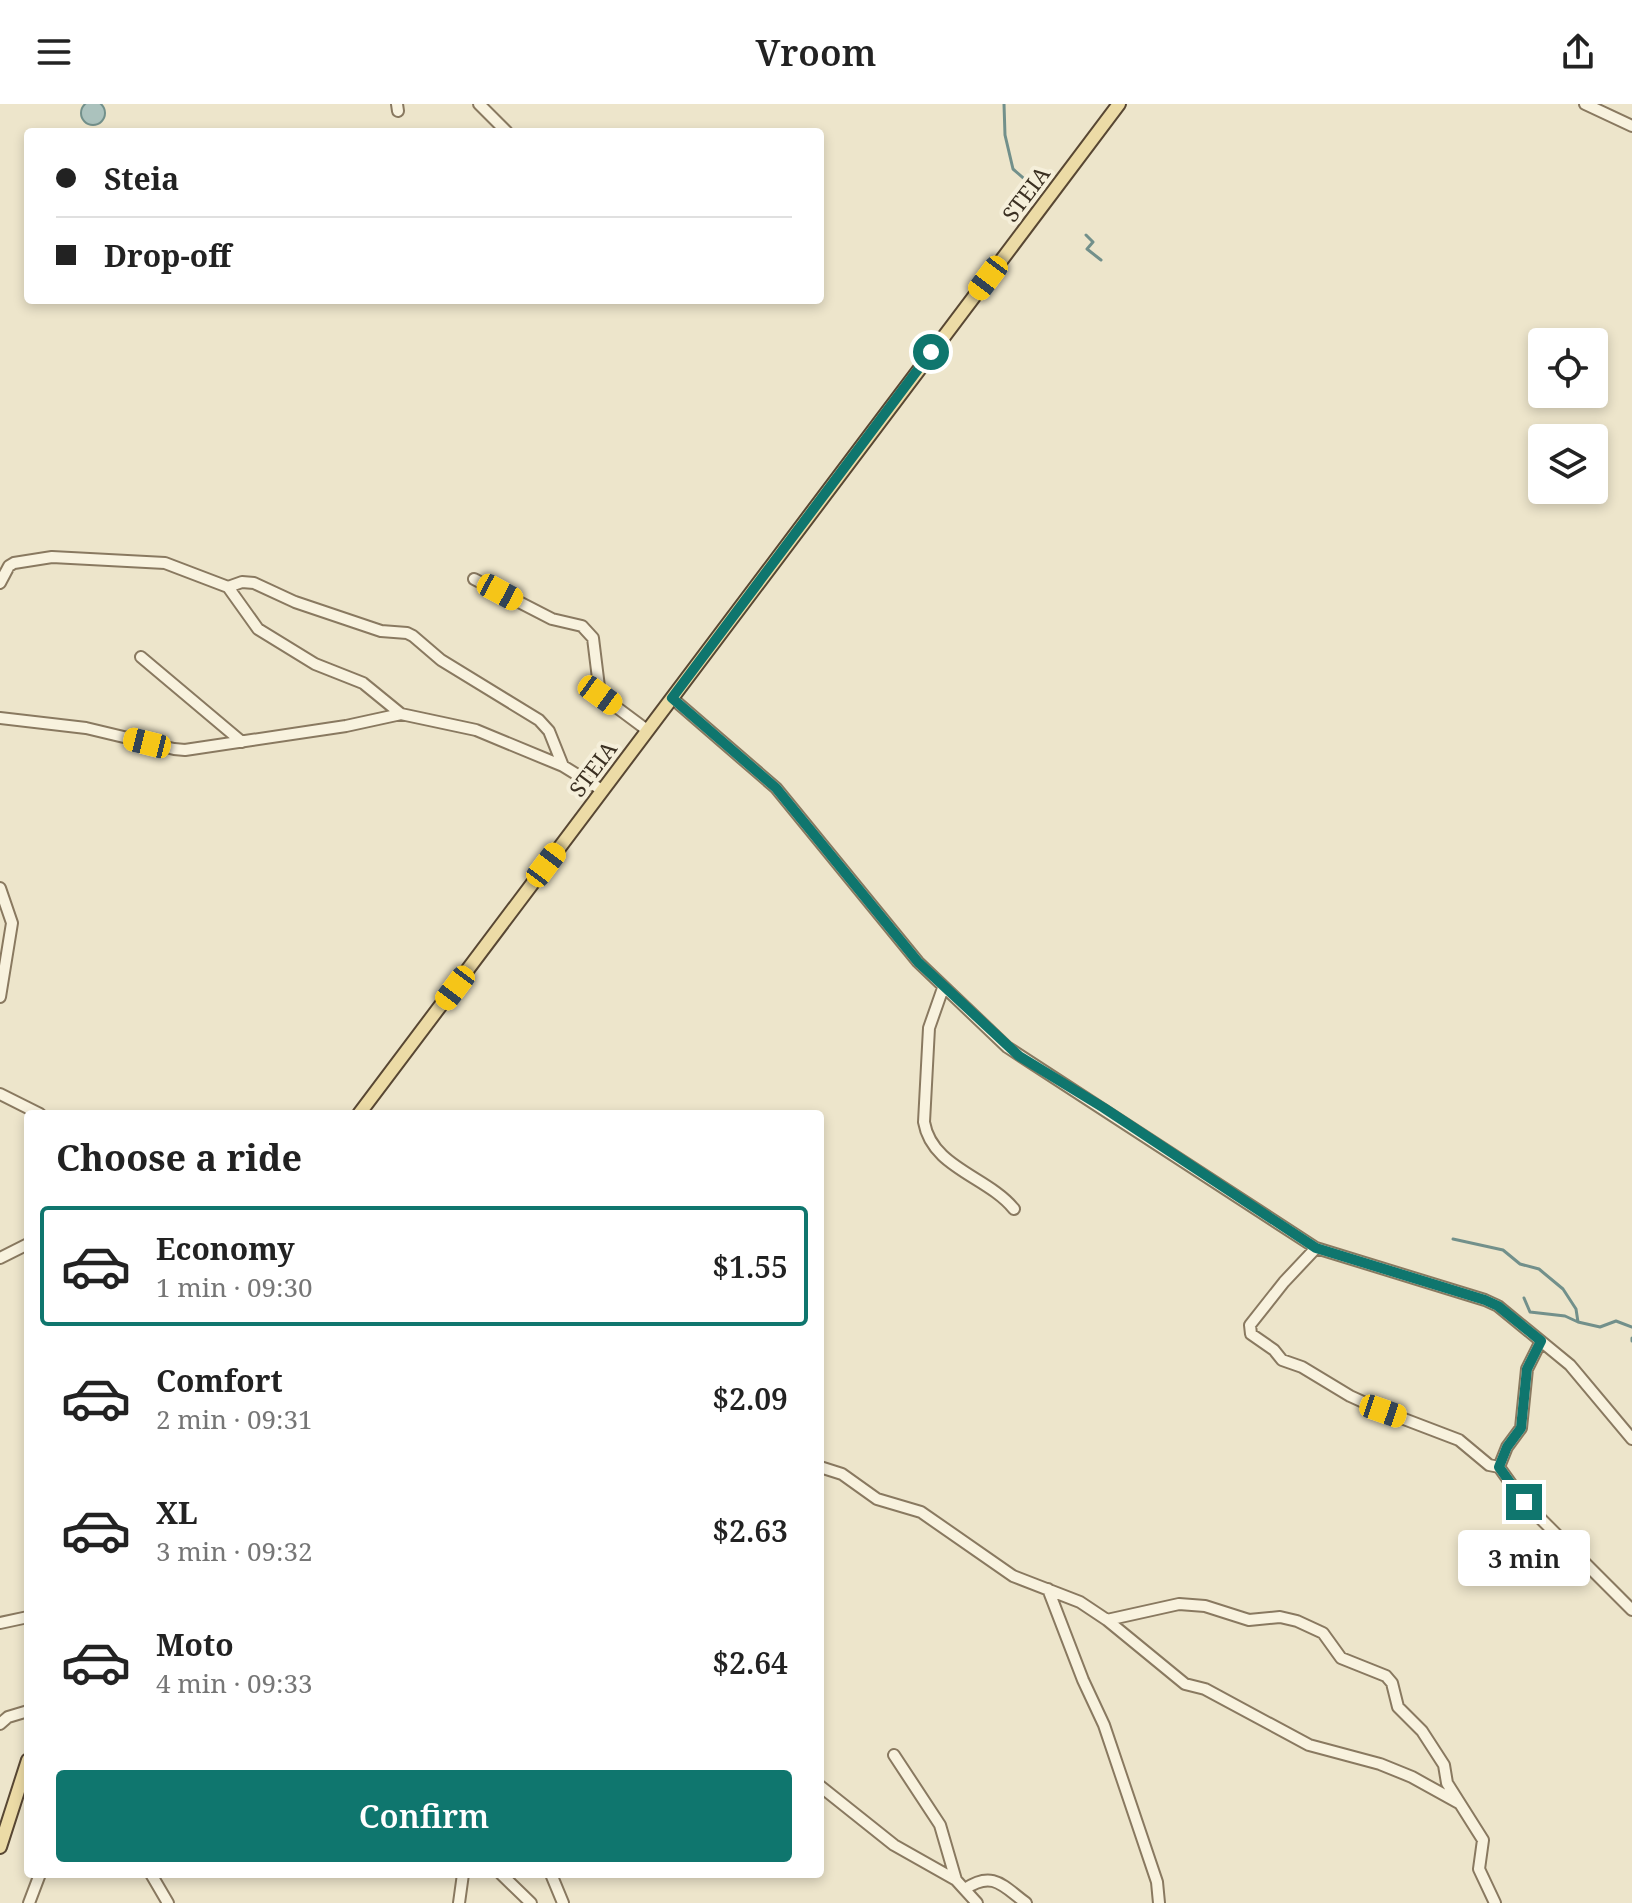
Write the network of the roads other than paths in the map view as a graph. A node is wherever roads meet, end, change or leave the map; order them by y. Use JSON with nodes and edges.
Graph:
{"nodes":[{"id":1,"x":479,"y":104,"type":"edge"},
{"id":2,"x":1119,"y":104,"type":"edge"},
{"id":3,"x":1585,"y":104,"type":"edge"},
{"id":4,"x":1632,"y":126,"type":"edge"},
{"id":5,"x":503,"y":128,"type":"edge"},
{"id":6,"x":474,"y":579,"type":"dead end"},
{"id":7,"x":0,"y":583,"type":"edge"},
{"id":8,"x":228,"y":587,"type":"junction"},
{"id":9,"x":141,"y":657,"type":"dead end"},
{"id":10,"x":672,"y":698,"type":"junction"},
{"id":11,"x":401,"y":714,"type":"junction"},
{"id":12,"x":0,"y":718,"type":"edge"},
{"id":13,"x":647,"y":730,"type":"junction"},
{"id":14,"x":242,"y":742,"type":"junction"},
{"id":15,"x":563,"y":766,"type":"junction"},
{"id":16,"x":602,"y":790,"type":"junction"},
{"id":17,"x":0,"y":888,"type":"edge"},
{"id":18,"x":943,"y":988,"type":"junction"},
{"id":19,"x":0,"y":997,"type":"edge"},
{"id":20,"x":0,"y":1094,"type":"edge"},
{"id":21,"x":32,"y":1110,"type":"edge"},
{"id":22,"x":362,"y":1110,"type":"edge"},
{"id":23,"x":1014,"y":1209,"type":"dead end"},
{"id":24,"x":24,"y":1246,"type":"edge"},
{"id":25,"x":1316,"y":1248,"type":"junction"},
{"id":26,"x":0,"y":1258,"type":"edge"},
{"id":27,"x":1541,"y":1341,"type":"junction"},
{"id":28,"x":1632,"y":1439,"type":"edge"},
{"id":29,"x":1499,"y":1467,"type":"junction"},
{"id":30,"x":824,"y":1468,"type":"edge"},
{"id":31,"x":1048,"y":1589,"type":"junction"},
{"id":32,"x":1632,"y":1610,"type":"edge"},
{"id":33,"x":24,"y":1618,"type":"edge"},
{"id":34,"x":1107,"y":1620,"type":"junction"},
{"id":35,"x":0,"y":1623,"type":"edge"},
{"id":36,"x":24,"y":1712,"type":"edge"},
{"id":37,"x":0,"y":1724,"type":"edge"},
{"id":38,"x":894,"y":1755,"type":"dead end"},
{"id":39,"x":24,"y":1772,"type":"edge"},
{"id":40,"x":824,"y":1789,"type":"edge"},
{"id":41,"x":1459,"y":1803,"type":"junction"},
{"id":42,"x":0,"y":1847,"type":"edge"},
{"id":43,"x":38,"y":1878,"type":"edge"},
{"id":44,"x":153,"y":1878,"type":"edge"},
{"id":45,"x":462,"y":1878,"type":"edge"},
{"id":46,"x":505,"y":1878,"type":"edge"},
{"id":47,"x":553,"y":1878,"type":"edge"},
{"id":48,"x":956,"y":1880,"type":"junction"},
{"id":49,"x":965,"y":1889,"type":"junction"},
{"id":50,"x":29,"y":1903,"type":"edge"},
{"id":51,"x":168,"y":1903,"type":"edge"},
{"id":52,"x":459,"y":1903,"type":"edge"},
{"id":53,"x":531,"y":1903,"type":"edge"},
{"id":54,"x":563,"y":1903,"type":"edge"},
{"id":55,"x":977,"y":1903,"type":"edge"},
{"id":56,"x":1026,"y":1903,"type":"edge"},
{"id":57,"x":1159,"y":1903,"type":"edge"},
{"id":58,"x":1495,"y":1903,"type":"edge"}],
"edges":[{"from":1,"to":5,"type":"street"},
{"from":2,"to":10,"type":"main road","name":"STEIA"},
{"from":3,"to":4,"type":"street"},
{"from":6,"to":13,"type":"street"},
{"from":7,"to":8,"type":"street"},
{"from":8,"to":11,"type":"street"},
{"from":8,"to":15,"type":"street"},
{"from":9,"to":14,"type":"street"},
{"from":10,"to":13,"type":"main road","name":"STEIA"},
{"from":10,"to":18,"type":"street"},
{"from":11,"to":14,"type":"street"},
{"from":11,"to":15,"type":"street"},
{"from":12,"to":14,"type":"street"},
{"from":13,"to":16,"type":"main road","name":"STEIA"},
{"from":15,"to":16,"type":"street"},
{"from":16,"to":22,"type":"main road","name":"STEIA"},
{"from":17,"to":19,"type":"street"},
{"from":18,"to":23,"type":"street"},
{"from":18,"to":25,"type":"street"},
{"from":20,"to":21,"type":"street"},
{"from":24,"to":26,"type":"street"},
{"from":25,"to":27,"type":"street"},
{"from":25,"to":29,"type":"street"},
{"from":27,"to":28,"type":"street"},
{"from":27,"to":29,"type":"street"},
{"from":29,"to":32,"type":"street"},
{"from":30,"to":31,"type":"street"},
{"from":31,"to":34,"type":"street"},
{"from":31,"to":57,"type":"street"},
{"from":33,"to":35,"type":"street"},
{"from":34,"to":41,"type":"street"},
{"from":34,"to":41,"type":"street"},
{"from":36,"to":37,"type":"street"},
{"from":38,"to":48,"type":"street"},
{"from":39,"to":42,"type":"main road"},
{"from":40,"to":48,"type":"street"},
{"from":41,"to":58,"type":"street"},
{"from":43,"to":50,"type":"street"},
{"from":44,"to":51,"type":"street"},
{"from":45,"to":52,"type":"street"},
{"from":46,"to":53,"type":"street"},
{"from":47,"to":54,"type":"street"},
{"from":48,"to":49,"type":"street"},
{"from":49,"to":55,"type":"street"},
{"from":49,"to":56,"type":"street"}]}
